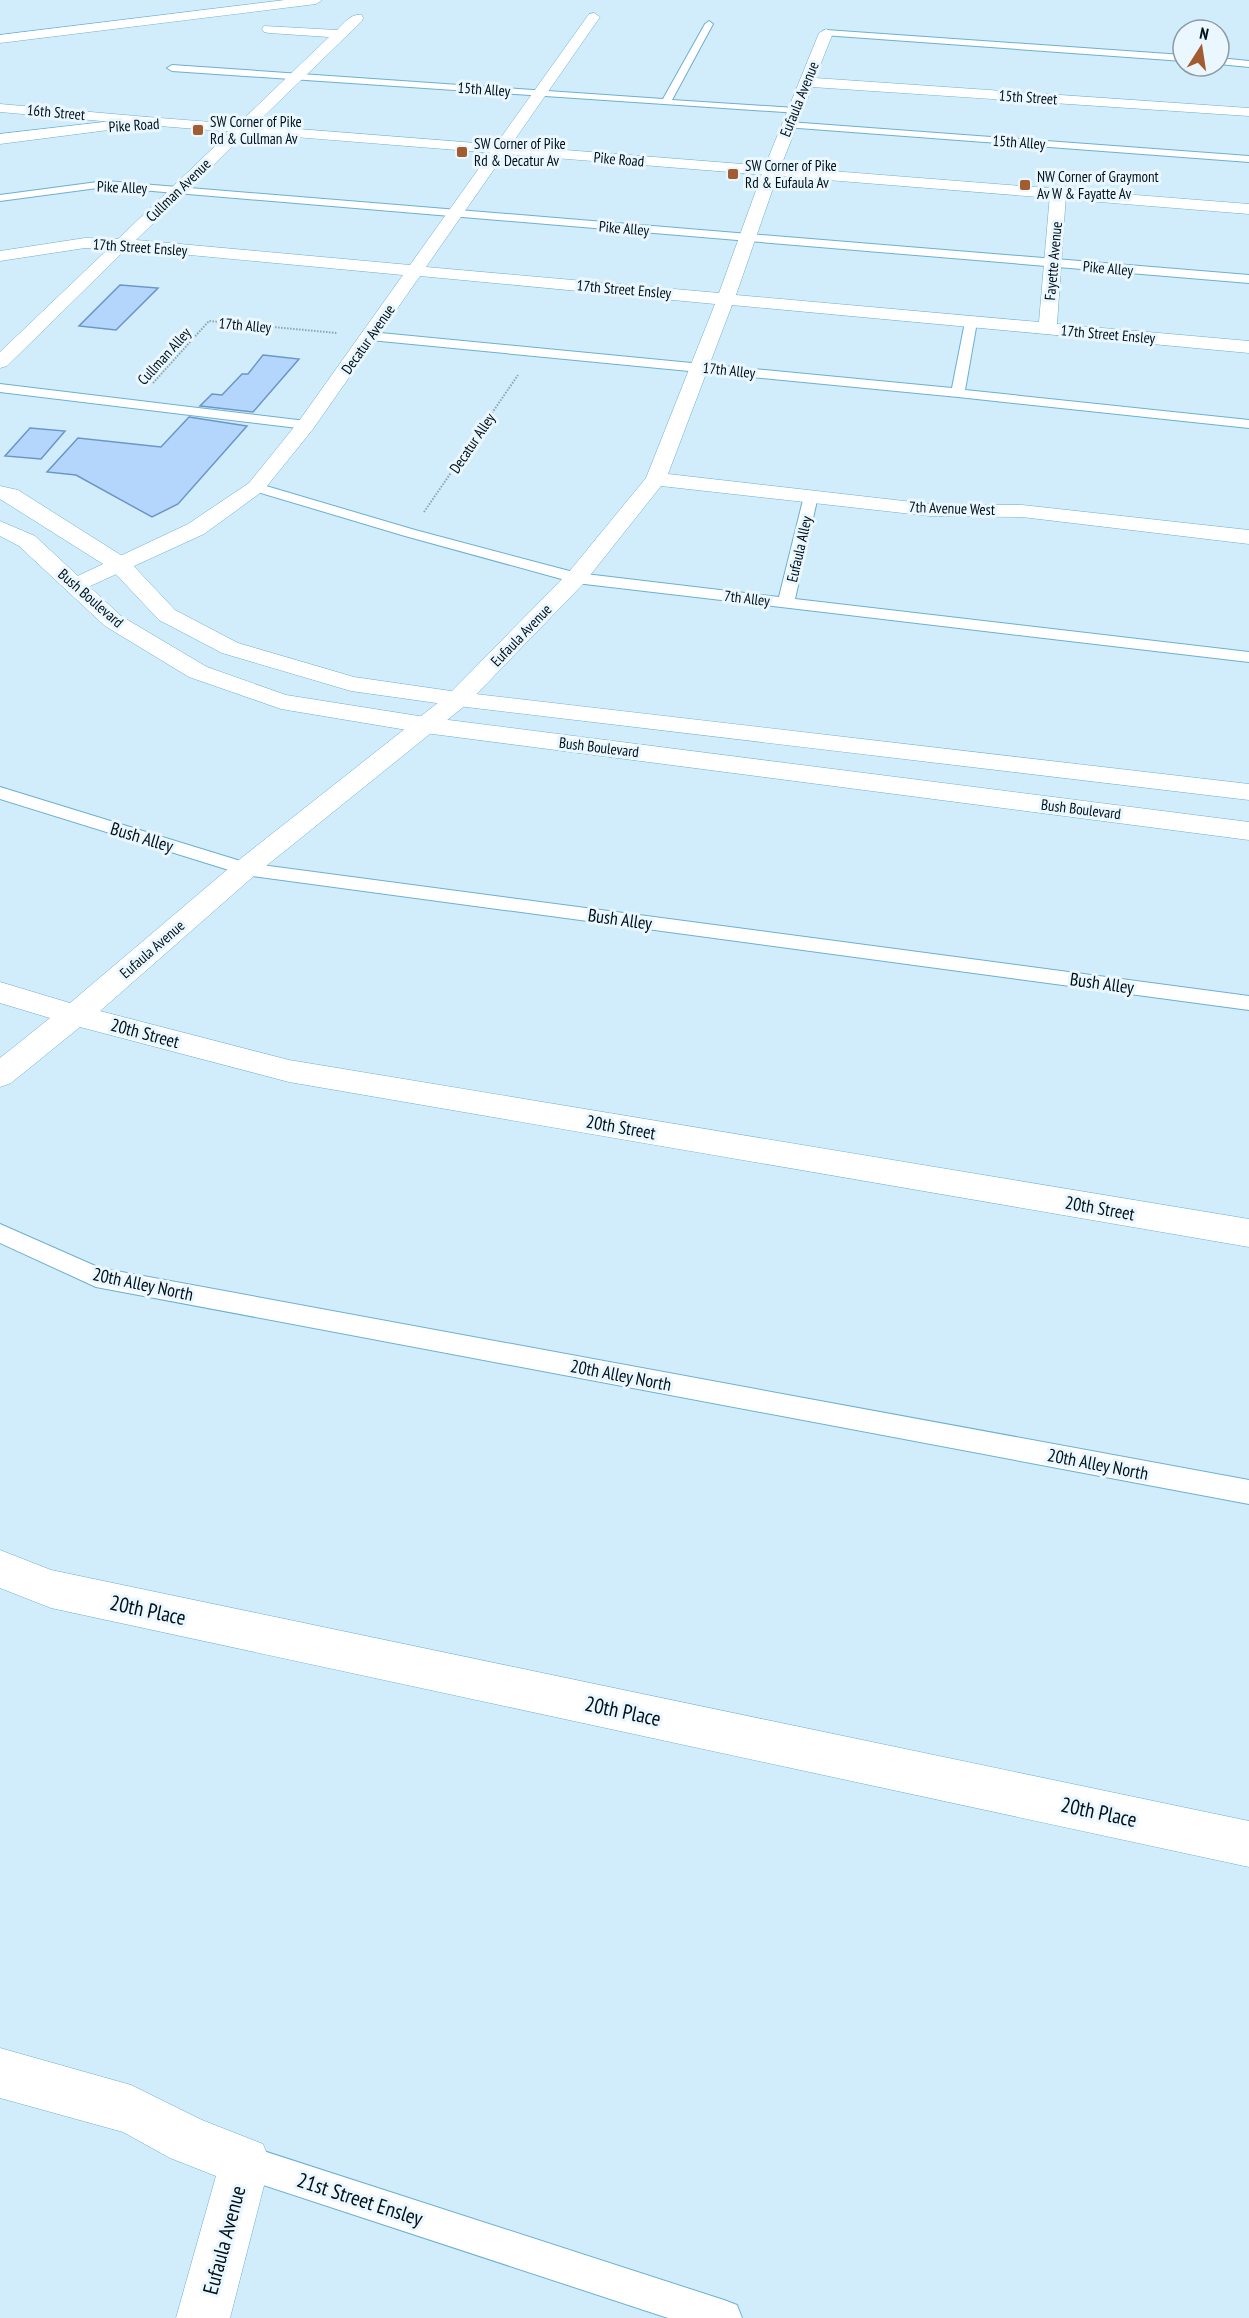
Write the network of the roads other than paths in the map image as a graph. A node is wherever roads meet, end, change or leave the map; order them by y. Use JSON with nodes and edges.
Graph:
{"nodes":[{"id":1,"x":316,"y":0,"type":"edge"},
{"id":2,"x":594,"y":17,"type":"dead end"},
{"id":3,"x":357,"y":18,"type":"dead end"},
{"id":4,"x":708,"y":24,"type":"dead end"},
{"id":5,"x":269,"y":29,"type":"dead end"},
{"id":6,"x":826,"y":33,"type":"joint"},
{"id":7,"x":340,"y":34,"type":"junction"},
{"id":8,"x":0,"y":39,"type":"edge"},
{"id":9,"x":1171,"y":57,"type":"edge"},
{"id":10,"x":1231,"y":62,"type":"edge"},
{"id":11,"x":1249,"y":64,"type":"edge"},
{"id":12,"x":172,"y":68,"type":"dead end"},
{"id":13,"x":297,"y":76,"type":"junction"},
{"id":14,"x":807,"y":82,"type":"junction"},
{"id":15,"x":541,"y":93,"type":"junction"},
{"id":16,"x":666,"y":102,"type":"junction"},
{"id":17,"x":0,"y":108,"type":"edge"},
{"id":18,"x":1249,"y":112,"type":"edge"},
{"id":19,"x":792,"y":118,"type":"junction"},
{"id":20,"x":147,"y":121,"type":"junction"},
{"id":21,"x":242,"y":129,"type":"junction"},
{"id":22,"x":0,"y":139,"type":"edge"},
{"id":23,"x":502,"y":149,"type":"junction"},
{"id":24,"x":1249,"y":159,"type":"edge"},
{"id":25,"x":771,"y":171,"type":"junction"},
{"id":26,"x":178,"y":191,"type":"junction"},
{"id":27,"x":1058,"y":194,"type":"junction"},
{"id":28,"x":0,"y":198,"type":"edge"},
{"id":29,"x":1249,"y":209,"type":"edge"},
{"id":30,"x":455,"y":214,"type":"junction"},
{"id":31,"x":749,"y":238,"type":"junction"},
{"id":32,"x":122,"y":244,"type":"junction"},
{"id":33,"x":0,"y":256,"type":"edge"},
{"id":34,"x":1053,"y":264,"type":"junction"},
{"id":35,"x":415,"y":270,"type":"junction"},
{"id":36,"x":1249,"y":279,"type":"edge"},
{"id":37,"x":724,"y":299,"type":"junction"},
{"id":38,"x":971,"y":322,"type":"junction"},
{"id":39,"x":1048,"y":328,"type":"junction"},
{"id":40,"x":370,"y":336,"type":"junction"},
{"id":41,"x":1249,"y":346,"type":"edge"},
{"id":42,"x":0,"y":362,"type":"edge"},
{"id":43,"x":698,"y":367,"type":"junction"},
{"id":44,"x":0,"y":388,"type":"edge"},
{"id":45,"x":958,"y":393,"type":"junction"},
{"id":46,"x":1249,"y":424,"type":"edge"},
{"id":47,"x":306,"y":425,"type":"junction"},
{"id":48,"x":656,"y":479,"type":"junction"},
{"id":49,"x":256,"y":487,"type":"junction"},
{"id":50,"x":0,"y":492,"type":"edge"},
{"id":51,"x":811,"y":496,"type":"junction"},
{"id":52,"x":0,"y":528,"type":"edge"},
{"id":53,"x":1249,"y":537,"type":"edge"},
{"id":54,"x":118,"y":564,"type":"junction"},
{"id":55,"x":576,"y":578,"type":"junction"},
{"id":56,"x":75,"y":586,"type":"junction"},
{"id":57,"x":786,"y":603,"type":"junction"},
{"id":58,"x":1249,"y":657,"type":"edge"},
{"id":59,"x":458,"y":699,"type":"junction"},
{"id":60,"x":425,"y":725,"type":"junction"},
{"id":61,"x":1249,"y":792,"type":"edge"},
{"id":62,"x":0,"y":793,"type":"edge"},
{"id":63,"x":1249,"y":831,"type":"edge"},
{"id":64,"x":245,"y":869,"type":"junction"},
{"id":65,"x":0,"y":992,"type":"edge"},
{"id":66,"x":1249,"y":1003,"type":"edge"},
{"id":67,"x":75,"y":1015,"type":"junction"},
{"id":68,"x":0,"y":1075,"type":"edge"},
{"id":69,"x":0,"y":1233,"type":"edge"},
{"id":70,"x":1249,"y":1233,"type":"edge"},
{"id":71,"x":1249,"y":1492,"type":"edge"},
{"id":72,"x":0,"y":1569,"type":"edge"},
{"id":73,"x":1249,"y":1845,"type":"edge"},
{"id":74,"x":0,"y":2073,"type":"edge"},
{"id":75,"x":245,"y":2162,"type":"junction"},
{"id":76,"x":203,"y":2318,"type":"edge"},
{"id":77,"x":724,"y":2318,"type":"edge"}],
"edges":[{"from":1,"to":8,"type":"main road"},
{"from":2,"to":15,"type":"main road","name":"Decatur Avenue"},
{"from":3,"to":7,"type":"main road","name":"Cullman Avenue"},
{"from":4,"to":16,"type":"lane"},
{"from":5,"to":7,"type":"main road"},
{"from":6,"to":9,"type":"lane"},
{"from":6,"to":14,"type":"main road","name":"Eufaula Avenue"},
{"from":7,"to":13,"type":"main road","name":"Cullman Avenue"},
{"from":10,"to":11,"type":"lane"},
{"from":12,"to":13,"type":"lane","name":"15th Alley"},
{"from":13,"to":15,"type":"lane","name":"15th Alley"},
{"from":13,"to":21,"type":"main road","name":"Cullman Avenue"},
{"from":14,"to":18,"type":"main road","name":"15th Street"},
{"from":14,"to":19,"type":"main road","name":"Eufaula Avenue"},
{"from":15,"to":16,"type":"lane","name":"15th Alley"},
{"from":15,"to":23,"type":"main road","name":"Decatur Avenue"},
{"from":16,"to":19,"type":"lane","name":"15th Alley"},
{"from":17,"to":20,"type":"main road","name":"16th Street"},
{"from":19,"to":24,"type":"lane","name":"15th Alley"},
{"from":19,"to":25,"type":"main road","name":"Eufaula Avenue"},
{"from":20,"to":21,"type":"main road","name":"Pike Road"},
{"from":20,"to":22,"type":"main road","name":"Pike Road"},
{"from":21,"to":23,"type":"main road","name":"Pike Road"},
{"from":21,"to":26,"type":"main road","name":"Cullman Avenue"},
{"from":23,"to":25,"type":"main road","name":"Pike Road"},
{"from":23,"to":30,"type":"main road","name":"Decatur Avenue"},
{"from":25,"to":27,"type":"main road","name":"Pike Road"},
{"from":25,"to":31,"type":"main road","name":"Eufaula Avenue"},
{"from":26,"to":28,"type":"lane","name":"Pike Alley"},
{"from":26,"to":30,"type":"lane","name":"Pike Alley"},
{"from":26,"to":32,"type":"main road","name":"Cullman Avenue"},
{"from":27,"to":29,"type":"main road","name":"Pike Road"},
{"from":27,"to":34,"type":"main road","name":"Fayette Avenue"},
{"from":30,"to":31,"type":"lane","name":"Pike Alley"},
{"from":30,"to":35,"type":"main road","name":"Decatur Avenue"},
{"from":31,"to":34,"type":"lane","name":"Pike Alley"},
{"from":31,"to":37,"type":"main road","name":"Eufaula Avenue"},
{"from":32,"to":33,"type":"main road","name":"17th Street Ensley"},
{"from":32,"to":35,"type":"main road","name":"17th Street Ensley"},
{"from":32,"to":42,"type":"main road","name":"Cullman Avenue"},
{"from":34,"to":36,"type":"lane","name":"Pike Alley"},
{"from":34,"to":39,"type":"main road","name":"Fayette Avenue"},
{"from":35,"to":37,"type":"main road","name":"17th Street Ensley"},
{"from":35,"to":40,"type":"main road","name":"Decatur Avenue"},
{"from":37,"to":38,"type":"main road","name":"17th Street Ensley"},
{"from":37,"to":43,"type":"main road","name":"Eufaula Avenue"},
{"from":38,"to":39,"type":"main road","name":"17th Street Ensley"},
{"from":38,"to":45,"type":"lane"},
{"from":39,"to":41,"type":"main road","name":"17th Street Ensley"},
{"from":40,"to":43,"type":"lane","name":"17th Alley"},
{"from":40,"to":47,"type":"main road","name":"Decatur Avenue"},
{"from":43,"to":45,"type":"lane","name":"17th Alley"},
{"from":43,"to":48,"type":"main road","name":"Eufaula Avenue"},
{"from":44,"to":47,"type":"lane"},
{"from":45,"to":46,"type":"lane","name":"17th Alley"},
{"from":47,"to":49,"type":"main road","name":"Decatur Avenue"},
{"from":48,"to":51,"type":"main road","name":"7th Avenue West"},
{"from":48,"to":55,"type":"main road","name":"Eufaula Avenue"},
{"from":49,"to":54,"type":"main road","name":"Decatur Avenue"},
{"from":49,"to":55,"type":"lane","name":"7th Alley"},
{"from":50,"to":54,"type":"main road","name":"Bush Boulevard"},
{"from":51,"to":53,"type":"main road","name":"7th Avenue West"},
{"from":51,"to":57,"type":"lane","name":"Eufaula Alley"},
{"from":52,"to":56,"type":"main road","name":"Bush Boulevard"},
{"from":54,"to":56,"type":"main road","name":"Decatur Avenue"},
{"from":54,"to":59,"type":"main road","name":"Bush Boulevard"},
{"from":55,"to":57,"type":"lane","name":"7th Alley"},
{"from":55,"to":59,"type":"main road","name":"Eufaula Avenue"},
{"from":56,"to":60,"type":"main road","name":"Bush Boulevard"},
{"from":57,"to":58,"type":"lane","name":"7th Alley"},
{"from":59,"to":60,"type":"main road","name":"Eufaula Avenue"},
{"from":59,"to":61,"type":"main road","name":"Bush Boulevard"},
{"from":60,"to":63,"type":"main road","name":"Bush Boulevard"},
{"from":60,"to":64,"type":"main road","name":"Eufaula Avenue"},
{"from":62,"to":64,"type":"lane","name":"Bush Alley"},
{"from":64,"to":66,"type":"lane","name":"Bush Alley"},
{"from":64,"to":67,"type":"main road","name":"Eufaula Avenue"},
{"from":65,"to":67,"type":"main road","name":"20th Street"},
{"from":67,"to":68,"type":"main road","name":"Eufaula Avenue"},
{"from":67,"to":70,"type":"main road","name":"20th Street"},
{"from":69,"to":71,"type":"lane","name":"20th Alley North"},
{"from":72,"to":73,"type":"main road","name":"20th Place"},
{"from":74,"to":75,"type":"main road","name":"21st Street Ensley"},
{"from":75,"to":76,"type":"main road","name":"Eufaula Avenue"},
{"from":75,"to":77,"type":"lane","name":"21st Street Ensley"}]}
